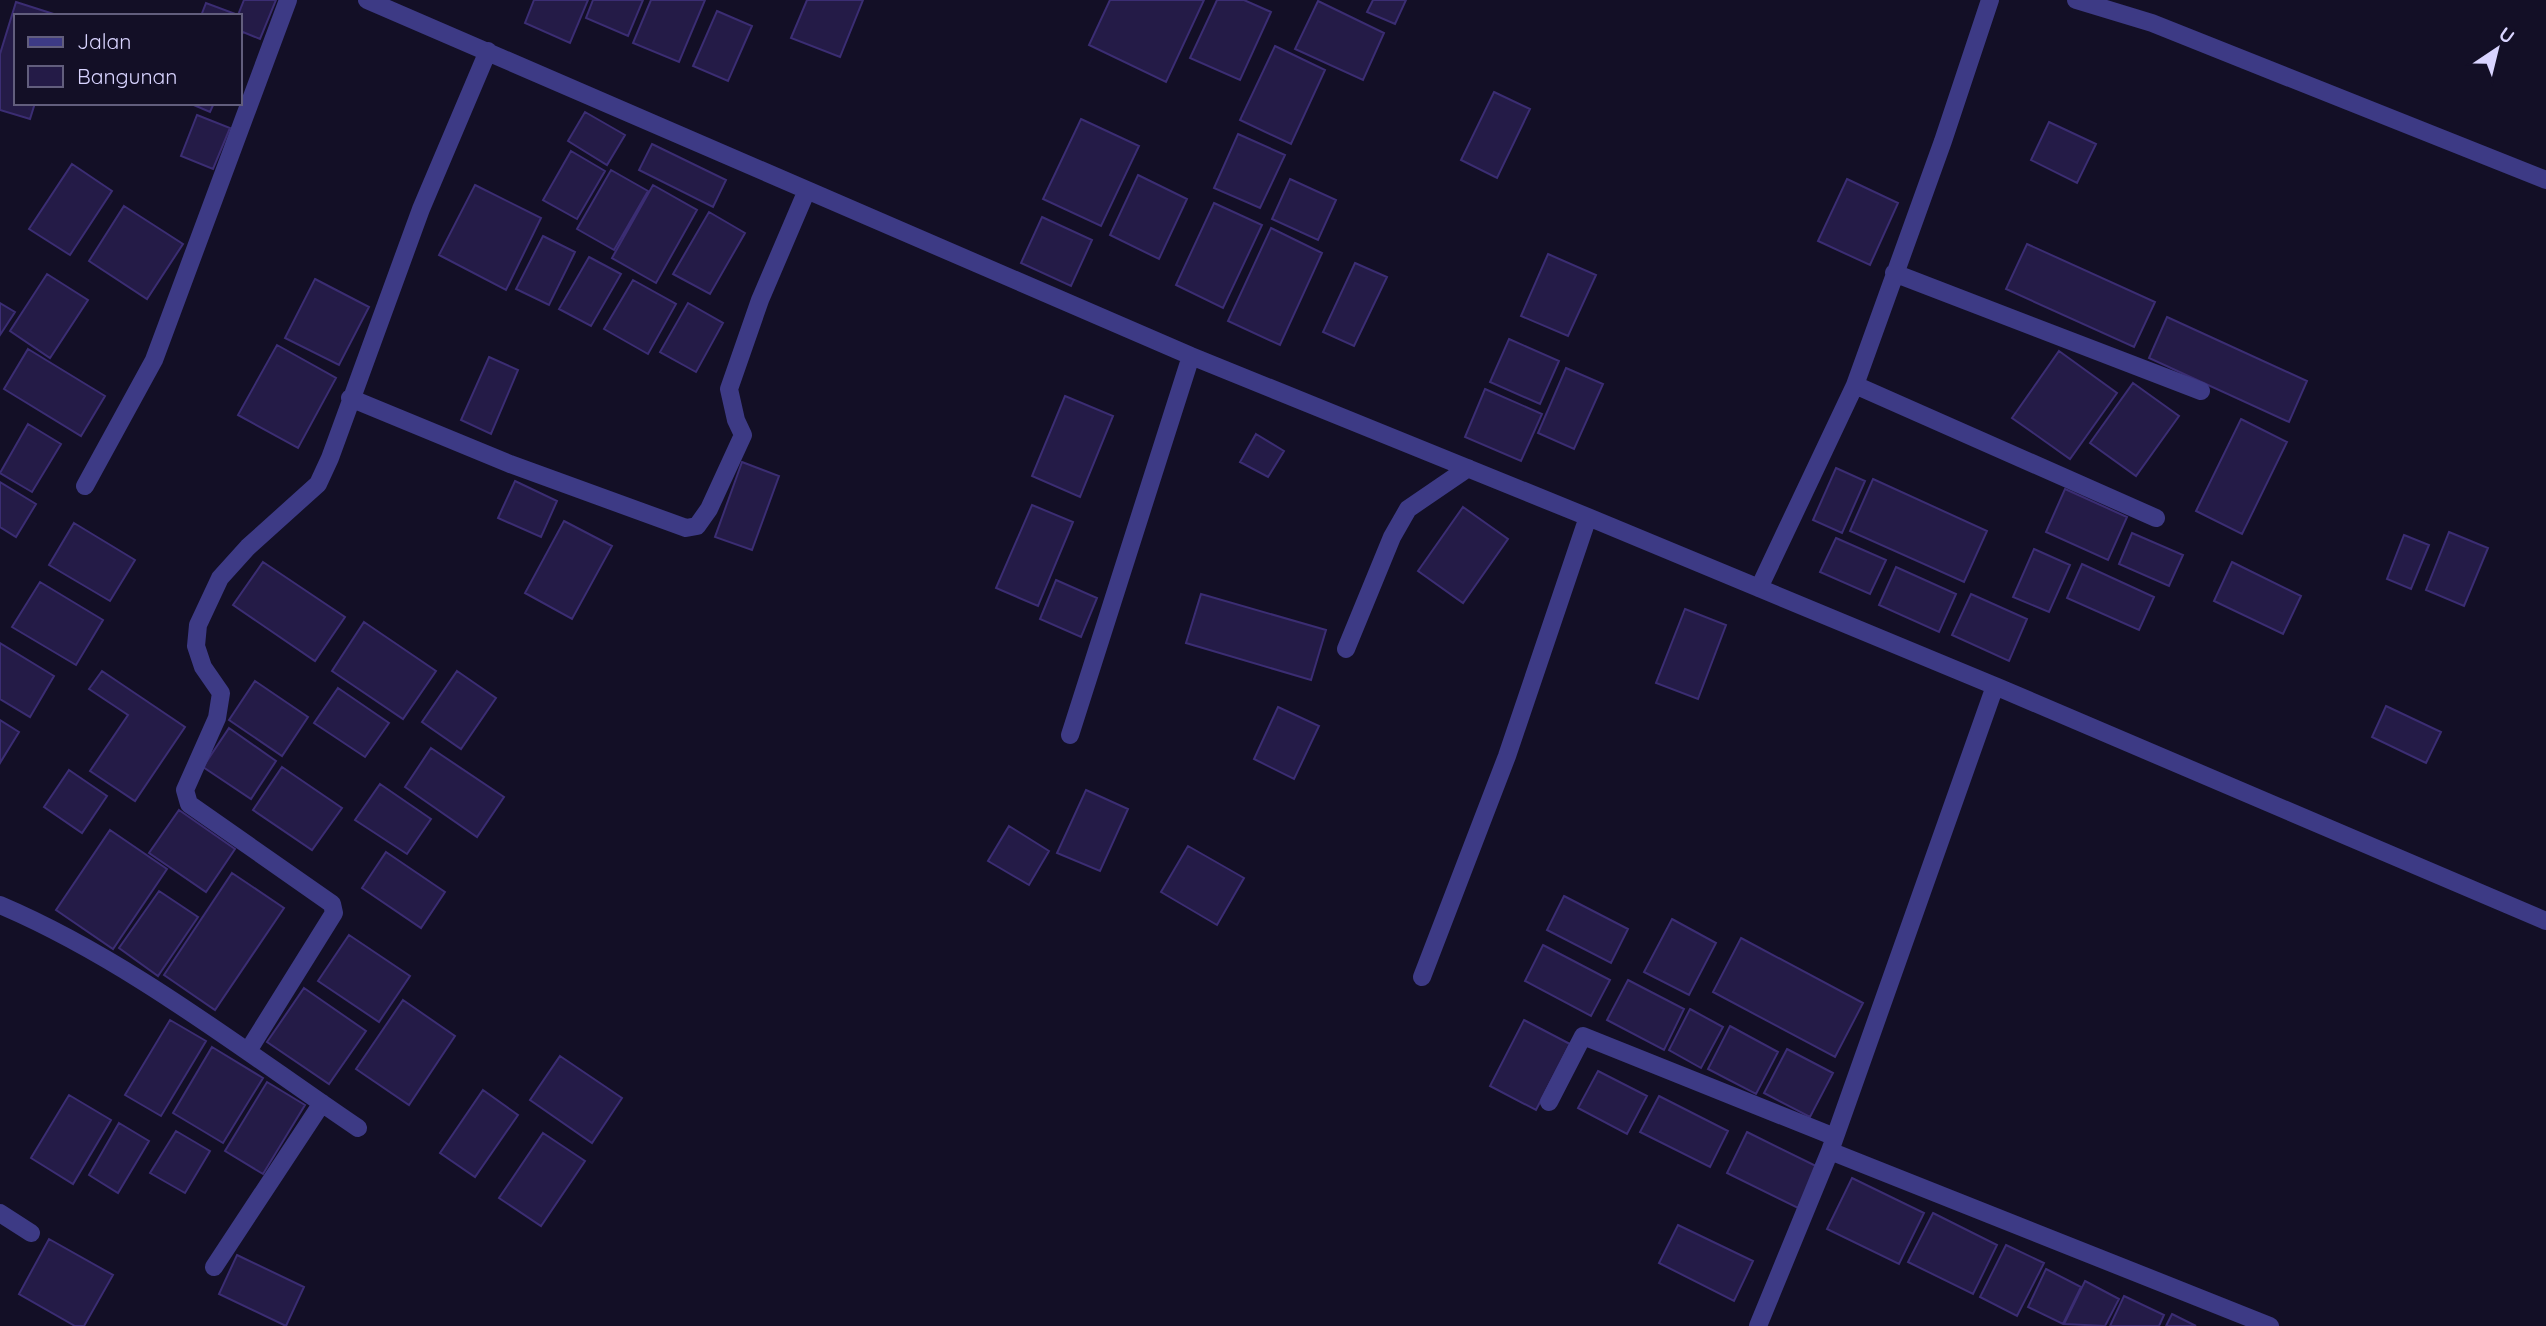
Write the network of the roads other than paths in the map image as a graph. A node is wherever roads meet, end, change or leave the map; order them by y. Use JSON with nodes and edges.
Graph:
{"nodes":[{"id":1,"x":288,"y":0,"type":"edge"},
{"id":2,"x":367,"y":0,"type":"edge"},
{"id":3,"x":1990,"y":0,"type":"edge"},
{"id":4,"x":2076,"y":0,"type":"edge"},
{"id":5,"x":488,"y":51,"type":"junction"},
{"id":6,"x":2546,"y":180,"type":"edge"},
{"id":7,"x":807,"y":190,"type":"junction"},
{"id":8,"x":1894,"y":273,"type":"junction"},
{"id":9,"x":1191,"y":356,"type":"junction"},
{"id":10,"x":1855,"y":385,"type":"junction"},
{"id":11,"x":2201,"y":391,"type":"dead end"},
{"id":12,"x":350,"y":398,"type":"junction"},
{"id":13,"x":1468,"y":468,"type":"junction"},
{"id":14,"x":85,"y":486,"type":"dead end"},
{"id":15,"x":1588,"y":517,"type":"junction"},
{"id":16,"x":2155,"y":518,"type":"dead end"},
{"id":17,"x":1759,"y":587,"type":"junction"},
{"id":18,"x":1346,"y":649,"type":"dead end"},
{"id":19,"x":1995,"y":686,"type":"junction"},
{"id":20,"x":1070,"y":735,"type":"dead end"},
{"id":21,"x":0,"y":905,"type":"edge"},
{"id":22,"x":2546,"y":921,"type":"edge"},
{"id":23,"x":1422,"y":977,"type":"dead end"},
{"id":24,"x":248,"y":1051,"type":"junction"},
{"id":25,"x":1549,"y":1101,"type":"dead end"},
{"id":26,"x":322,"y":1103,"type":"junction"},
{"id":27,"x":358,"y":1128,"type":"dead end"},
{"id":28,"x":1832,"y":1144,"type":"junction"},
{"id":29,"x":0,"y":1213,"type":"edge"},
{"id":30,"x":32,"y":1233,"type":"dead end"},
{"id":31,"x":214,"y":1267,"type":"dead end"},
{"id":32,"x":1758,"y":1326,"type":"edge"},
{"id":33,"x":2270,"y":1326,"type":"edge"}],
"edges":[{"from":1,"to":14,"type":"street"},
{"from":2,"to":5,"type":"street"},
{"from":3,"to":8,"type":"street"},
{"from":4,"to":6,"type":"street"},
{"from":5,"to":7,"type":"street"},
{"from":5,"to":12,"type":"street"},
{"from":7,"to":9,"type":"street"},
{"from":7,"to":12,"type":"street"},
{"from":8,"to":10,"type":"street"},
{"from":8,"to":11,"type":"street"},
{"from":9,"to":13,"type":"street"},
{"from":9,"to":20,"type":"street"},
{"from":10,"to":16,"type":"street"},
{"from":10,"to":17,"type":"street"},
{"from":12,"to":24,"type":"street"},
{"from":13,"to":15,"type":"street"},
{"from":13,"to":18,"type":"street"},
{"from":15,"to":17,"type":"street"},
{"from":15,"to":23,"type":"street"},
{"from":17,"to":19,"type":"street"},
{"from":19,"to":22,"type":"street"},
{"from":19,"to":28,"type":"street"},
{"from":21,"to":24,"type":"street"},
{"from":24,"to":26,"type":"street"},
{"from":25,"to":28,"type":"street"},
{"from":26,"to":27,"type":"street"},
{"from":26,"to":31,"type":"street"},
{"from":28,"to":32,"type":"street"},
{"from":28,"to":33,"type":"street"},
{"from":29,"to":30,"type":"street"}]}
